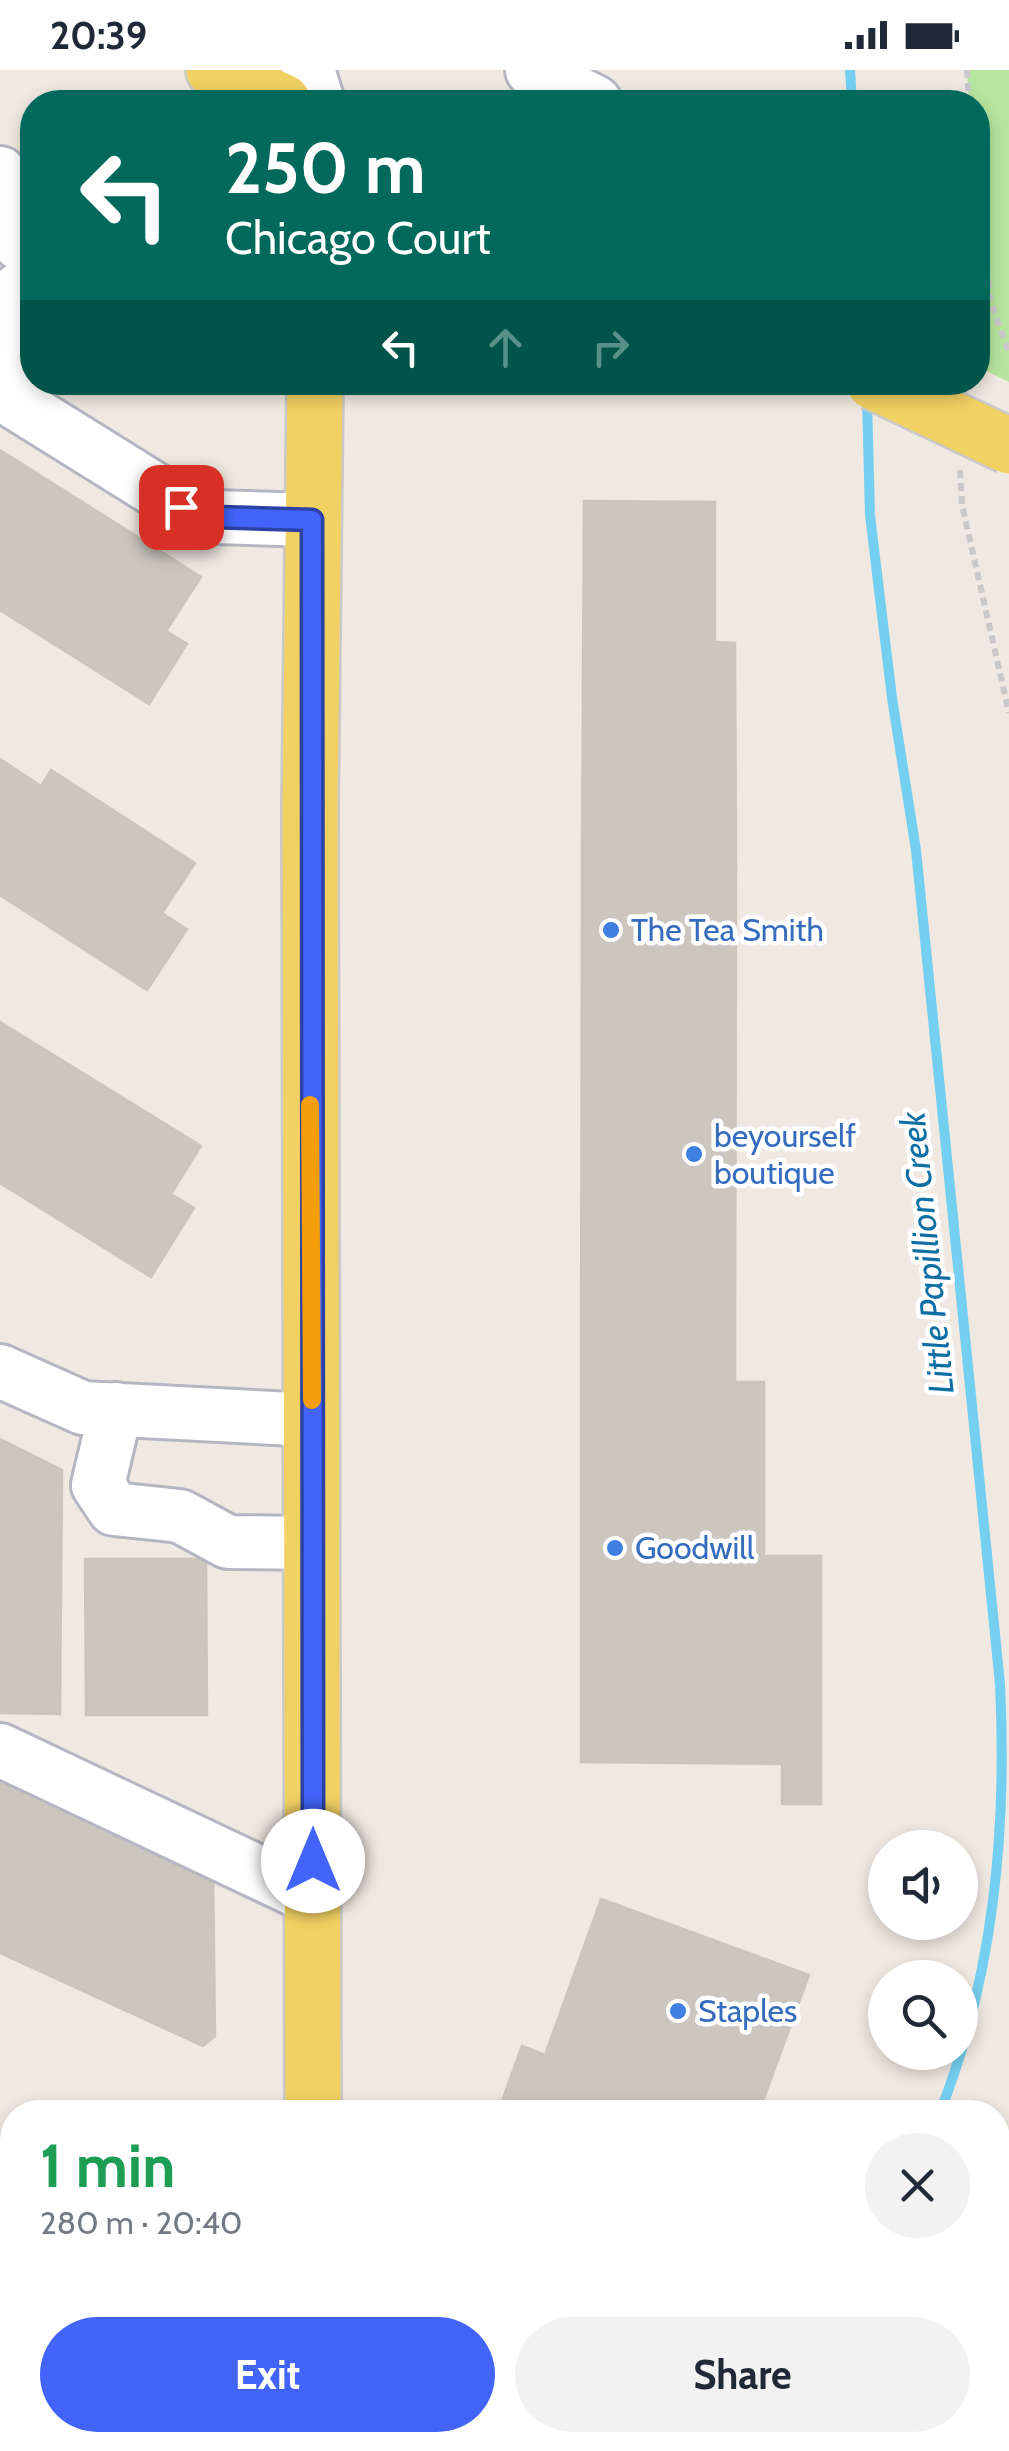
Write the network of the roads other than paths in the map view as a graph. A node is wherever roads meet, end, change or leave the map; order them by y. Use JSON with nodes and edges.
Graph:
{"nodes":[{"id":1,"x":214,"y":70,"type":"edge"},
{"id":2,"x":256,"y":90,"type":"edge"},
{"id":3,"x":0,"y":173,"type":"edge"},
{"id":4,"x":315,"y":395,"type":"edge"},
{"id":5,"x":895,"y":395,"type":"edge"},
{"id":6,"x":8,"y":398,"type":"edge"},
{"id":7,"x":984,"y":449,"type":"edge"},
{"id":8,"x":312,"y":520,"type":"junction"},
{"id":9,"x":0,"y":1371,"type":"edge"},
{"id":10,"x":116,"y":1409,"type":"junction"},
{"id":11,"x":312,"y":1420,"type":"junction"},
{"id":12,"x":312,"y":1544,"type":"junction"},
{"id":13,"x":0,"y":1750,"type":"edge"},
{"id":14,"x":313,"y":1898,"type":"junction"},
{"id":15,"x":313,"y":2100,"type":"edge"}],
"edges":[{"from":1,"to":2,"type":"main road"},
{"from":3,"to":6,"type":"street"},
{"from":4,"to":8,"type":"main road"},
{"from":5,"to":7,"type":"main road","bridge":true},
{"from":6,"to":8,"type":"street"},
{"from":8,"to":11,"type":"main road"},
{"from":9,"to":10,"type":"street"},
{"from":10,"to":11,"type":"street"},
{"from":10,"to":12,"type":"street"},
{"from":11,"to":12,"type":"main road"},
{"from":12,"to":14,"type":"main road"},
{"from":13,"to":14,"type":"street"},
{"from":14,"to":15,"type":"main road"}]}
